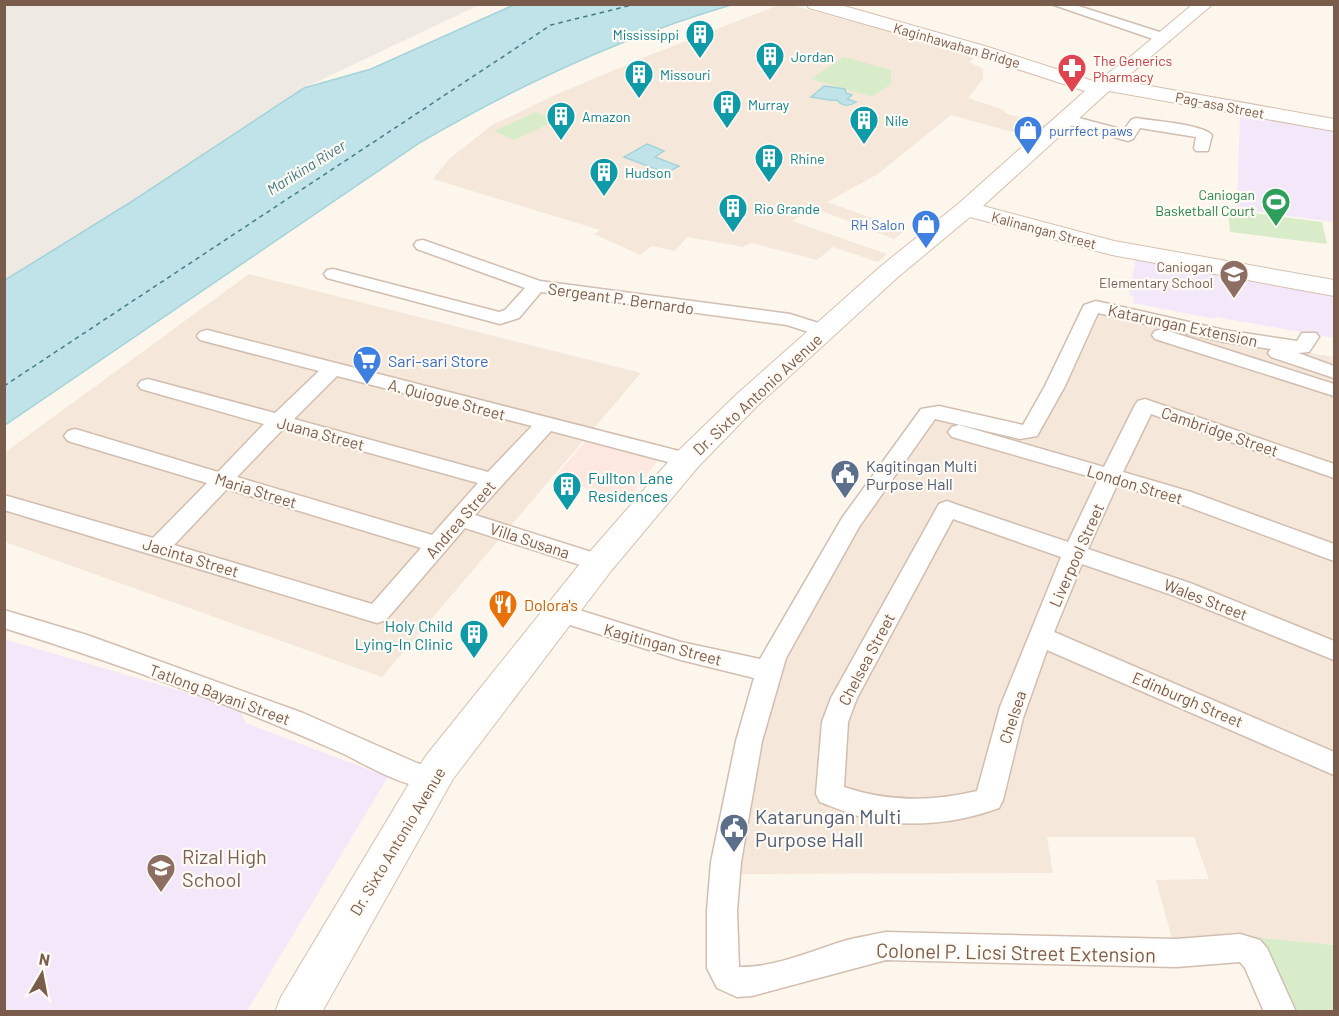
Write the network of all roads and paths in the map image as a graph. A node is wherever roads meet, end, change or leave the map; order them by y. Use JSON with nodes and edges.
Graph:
{"nodes":[{"id":1,"x":815,"y":4,"type":"edge"},
{"id":2,"x":1057,"y":4,"type":"edge"},
{"id":3,"x":1204,"y":4,"type":"edge"},
{"id":4,"x":844,"y":9,"type":"dead end"},
{"id":5,"x":1164,"y":38,"type":"junction"},
{"id":6,"x":1102,"y":86,"type":"junction"},
{"id":7,"x":1064,"y":119,"type":"junction"},
{"id":8,"x":1335,"y":125,"type":"edge"},
{"id":9,"x":1202,"y":148,"type":"dead end"},
{"id":10,"x":966,"y":209,"type":"junction"},
{"id":11,"x":423,"y":245,"type":"dead end"},
{"id":12,"x":333,"y":274,"type":"dead end"},
{"id":13,"x":537,"y":286,"type":"junction"},
{"id":14,"x":1335,"y":288,"type":"edge"},
{"id":15,"x":1126,"y":323,"type":"dead end"},
{"id":16,"x":824,"y":331,"type":"junction"},
{"id":17,"x":207,"y":336,"type":"dead end"},
{"id":18,"x":1310,"y":337,"type":"dead end"},
{"id":19,"x":1232,"y":357,"type":"junction"},
{"id":20,"x":333,"y":369,"type":"junction"},
{"id":21,"x":1335,"y":372,"type":"edge"},
{"id":22,"x":148,"y":386,"type":"dead end"},
{"id":23,"x":1335,"y":390,"type":"edge"},
{"id":24,"x":279,"y":421,"type":"junction"},
{"id":25,"x":934,"y":423,"type":"dead end"},
{"id":26,"x":545,"y":425,"type":"junction"},
{"id":27,"x":75,"y":436,"type":"dead end"},
{"id":28,"x":687,"y":460,"type":"junction"},
{"id":29,"x":1335,"y":471,"type":"edge"},
{"id":30,"x":1112,"y":476,"type":"junction"},
{"id":31,"x":223,"y":480,"type":"junction"},
{"id":32,"x":493,"y":480,"type":"junction"},
{"id":33,"x":4,"y":502,"type":"edge"},
{"id":34,"x":460,"y":518,"type":"junction"},
{"id":35,"x":438,"y":544,"type":"junction"},
{"id":36,"x":158,"y":547,"type":"junction"},
{"id":37,"x":1076,"y":552,"type":"junction"},
{"id":38,"x":1335,"y":553,"type":"edge"},
{"id":39,"x":599,"y":563,"type":"junction"},
{"id":40,"x":560,"y":613,"type":"junction"},
{"id":41,"x":377,"y":614,"type":"joint"},
{"id":42,"x":4,"y":619,"type":"edge"},
{"id":43,"x":1040,"y":636,"type":"junction"},
{"id":44,"x":1335,"y":651,"type":"edge"},
{"id":45,"x":768,"y":670,"type":"junction"},
{"id":46,"x":1335,"y":764,"type":"edge"},
{"id":47,"x":432,"y":778,"type":"junction"},
{"id":48,"x":988,"y":800,"type":"joint"},
{"id":49,"x":297,"y":1011,"type":"edge"},
{"id":50,"x":1280,"y":1011,"type":"edge"}],
"edges":[{"from":1,"to":6,"type":"main road","name":"Kaginhawahan Bridge"},
{"from":2,"to":5,"type":"street"},
{"from":3,"to":5,"type":"main road","name":"Dr. Sixto Antonio Avenue"},
{"from":4,"to":6,"type":"street"},
{"from":5,"to":6,"type":"main road","name":"Dr. Sixto Antonio Avenue"},
{"from":6,"to":7,"type":"main road","name":"Dr. Sixto Antonio Avenue"},
{"from":6,"to":8,"type":"main road","name":"Pag-asa Street"},
{"from":7,"to":9,"type":"street"},
{"from":7,"to":10,"type":"main road","name":"Dr. Sixto Antonio Avenue"},
{"from":10,"to":14,"type":"main road","name":"Kalinangan Street"},
{"from":10,"to":16,"type":"main road","name":"Dr. Sixto Antonio Avenue"},
{"from":11,"to":13,"type":"street","name":"Sergeant P. Bernardo"},
{"from":12,"to":13,"type":"street"},
{"from":13,"to":16,"type":"street","name":"Sergeant P. Bernardo"},
{"from":15,"to":19,"type":"street"},
{"from":16,"to":28,"type":"main road","name":"Dr. Sixto Antonio Avenue"},
{"from":17,"to":20,"type":"street","name":"A. Quiogue Street"},
{"from":18,"to":45,"type":"street","name":"Katarungan Extension"},
{"from":19,"to":21,"type":"street"},
{"from":19,"to":23,"type":"street"},
{"from":20,"to":24,"type":"street"},
{"from":20,"to":26,"type":"street","name":"A. Quiogue Street"},
{"from":22,"to":24,"type":"street","name":"Juana Street"},
{"from":24,"to":31,"type":"street"},
{"from":24,"to":32,"type":"street","name":"Juana Street"},
{"from":25,"to":30,"type":"street","name":"London Street"},
{"from":26,"to":28,"type":"street","name":"A. Quiogue Street"},
{"from":26,"to":32,"type":"street","name":"Andrea Street"},
{"from":27,"to":31,"type":"street","name":"Maria Street"},
{"from":28,"to":39,"type":"main road","name":"Dr. Sixto Antonio Avenue"},
{"from":29,"to":30,"type":"street","name":"Cambridge Street"},
{"from":30,"to":37,"type":"street","name":"Liverpool Street"},
{"from":30,"to":38,"type":"street","name":"London Street"},
{"from":31,"to":35,"type":"street","name":"Maria Street"},
{"from":31,"to":36,"type":"street"},
{"from":32,"to":34,"type":"street","name":"Andrea Street"},
{"from":33,"to":36,"type":"street","name":"Jacinta Street"},
{"from":34,"to":35,"type":"street","name":"Andrea Street"},
{"from":34,"to":39,"type":"street","name":"Villa Susana"},
{"from":35,"to":41,"type":"street","name":"Andrea Street"},
{"from":36,"to":41,"type":"street","name":"Jacinta Street"},
{"from":37,"to":43,"type":"street","name":"Liverpool Street"},
{"from":37,"to":44,"type":"street","name":"Wales Street"},
{"from":37,"to":48,"type":"street","name":"Chelsea Street"},
{"from":39,"to":40,"type":"main road","name":"Dr. Sixto Antonio Avenue"},
{"from":40,"to":45,"type":"street","name":"Kagitingan Street"},
{"from":40,"to":47,"type":"main road","name":"Dr. Sixto Antonio Avenue"},
{"from":42,"to":47,"type":"street","name":"Tatlong Bayani Street"},
{"from":43,"to":46,"type":"street","name":"Edinburgh Street"},
{"from":43,"to":48,"type":"street","name":"Chelsea"},
{"from":45,"to":50,"type":"street","name":"Colonel P. Licsi Street Extension"},
{"from":47,"to":49,"type":"main road","name":"Dr. Sixto Antonio Avenue"}]}
